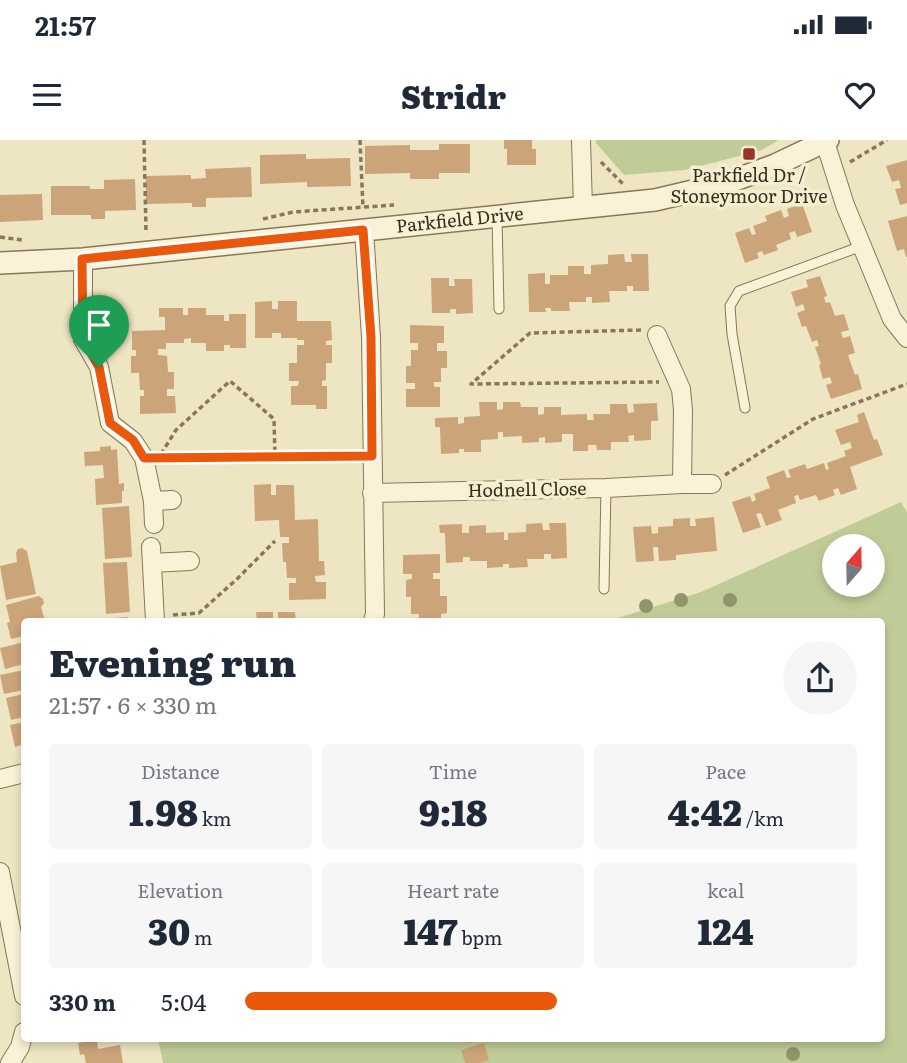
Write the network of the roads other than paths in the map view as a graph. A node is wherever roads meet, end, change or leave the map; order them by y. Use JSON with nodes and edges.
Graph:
{"nodes":[{"id":1,"x":827,"y":141,"type":"edge"},
{"id":2,"x":582,"y":142,"type":"edge"},
{"id":3,"x":583,"y":208,"type":"junction"},
{"id":4,"x":496,"y":217,"type":"junction"},
{"id":5,"x":363,"y":230,"type":"junction"},
{"id":6,"x":862,"y":246,"type":"junction"},
{"id":7,"x":82,"y":259,"type":"junction"},
{"id":8,"x":0,"y":263,"type":"edge"},
{"id":9,"x":499,"y":309,"type":"dead end"},
{"id":10,"x":657,"y":335,"type":"road end"},
{"id":11,"x":907,"y":338,"type":"edge"},
{"id":12,"x":745,"y":408,"type":"dead end"},
{"id":13,"x":682,"y":484,"type":"junction"},
{"id":14,"x":712,"y":484,"type":"road end"},
{"id":15,"x":606,"y":488,"type":"junction"},
{"id":16,"x":372,"y":493,"type":"junction"},
{"id":17,"x":173,"y":500,"type":"dead end"},
{"id":18,"x":153,"y":501,"type":"junction"},
{"id":19,"x":154,"y":524,"type":"dead end"},
{"id":20,"x":190,"y":561,"type":"dead end"},
{"id":21,"x":604,"y":589,"type":"dead end"},
{"id":22,"x":155,"y":618,"type":"edge"},
{"id":23,"x":374,"y":618,"type":"edge"},
{"id":24,"x":21,"y":774,"type":"edge"},
{"id":25,"x":0,"y":779,"type":"edge"},
{"id":26,"x":0,"y":872,"type":"edge"},
{"id":27,"x":21,"y":980,"type":"edge"},
{"id":28,"x":21,"y":1042,"type":"edge"},
{"id":29,"x":10,"y":1063,"type":"edge"}],
"edges":[{"from":1,"to":3,"type":"street","name":"Parkfield Drive"},
{"from":1,"to":6,"type":"street"},
{"from":2,"to":3,"type":"street"},
{"from":3,"to":4,"type":"street","name":"Parkfield Drive"},
{"from":4,"to":5,"type":"street","name":"Parkfield Drive"},
{"from":4,"to":9,"type":"lane"},
{"from":5,"to":7,"type":"street","name":"Parkfield Drive"},
{"from":5,"to":16,"type":"street"},
{"from":6,"to":11,"type":"street"},
{"from":6,"to":12,"type":"lane"},
{"from":7,"to":8,"type":"street","name":"Parkfield Drive"},
{"from":7,"to":18,"type":"street"},
{"from":10,"to":13,"type":"street"},
{"from":13,"to":14,"type":"street","name":"Hodnell Close"},
{"from":13,"to":15,"type":"street","name":"Hodnell Close"},
{"from":15,"to":16,"type":"street","name":"Hodnell Close"},
{"from":15,"to":21,"type":"lane"},
{"from":16,"to":23,"type":"street"},
{"from":17,"to":18,"type":"street"},
{"from":18,"to":19,"type":"street"},
{"from":20,"to":22,"type":"street"},
{"from":24,"to":25,"type":"street"},
{"from":26,"to":27,"type":"street"},
{"from":28,"to":29,"type":"street"}]}
